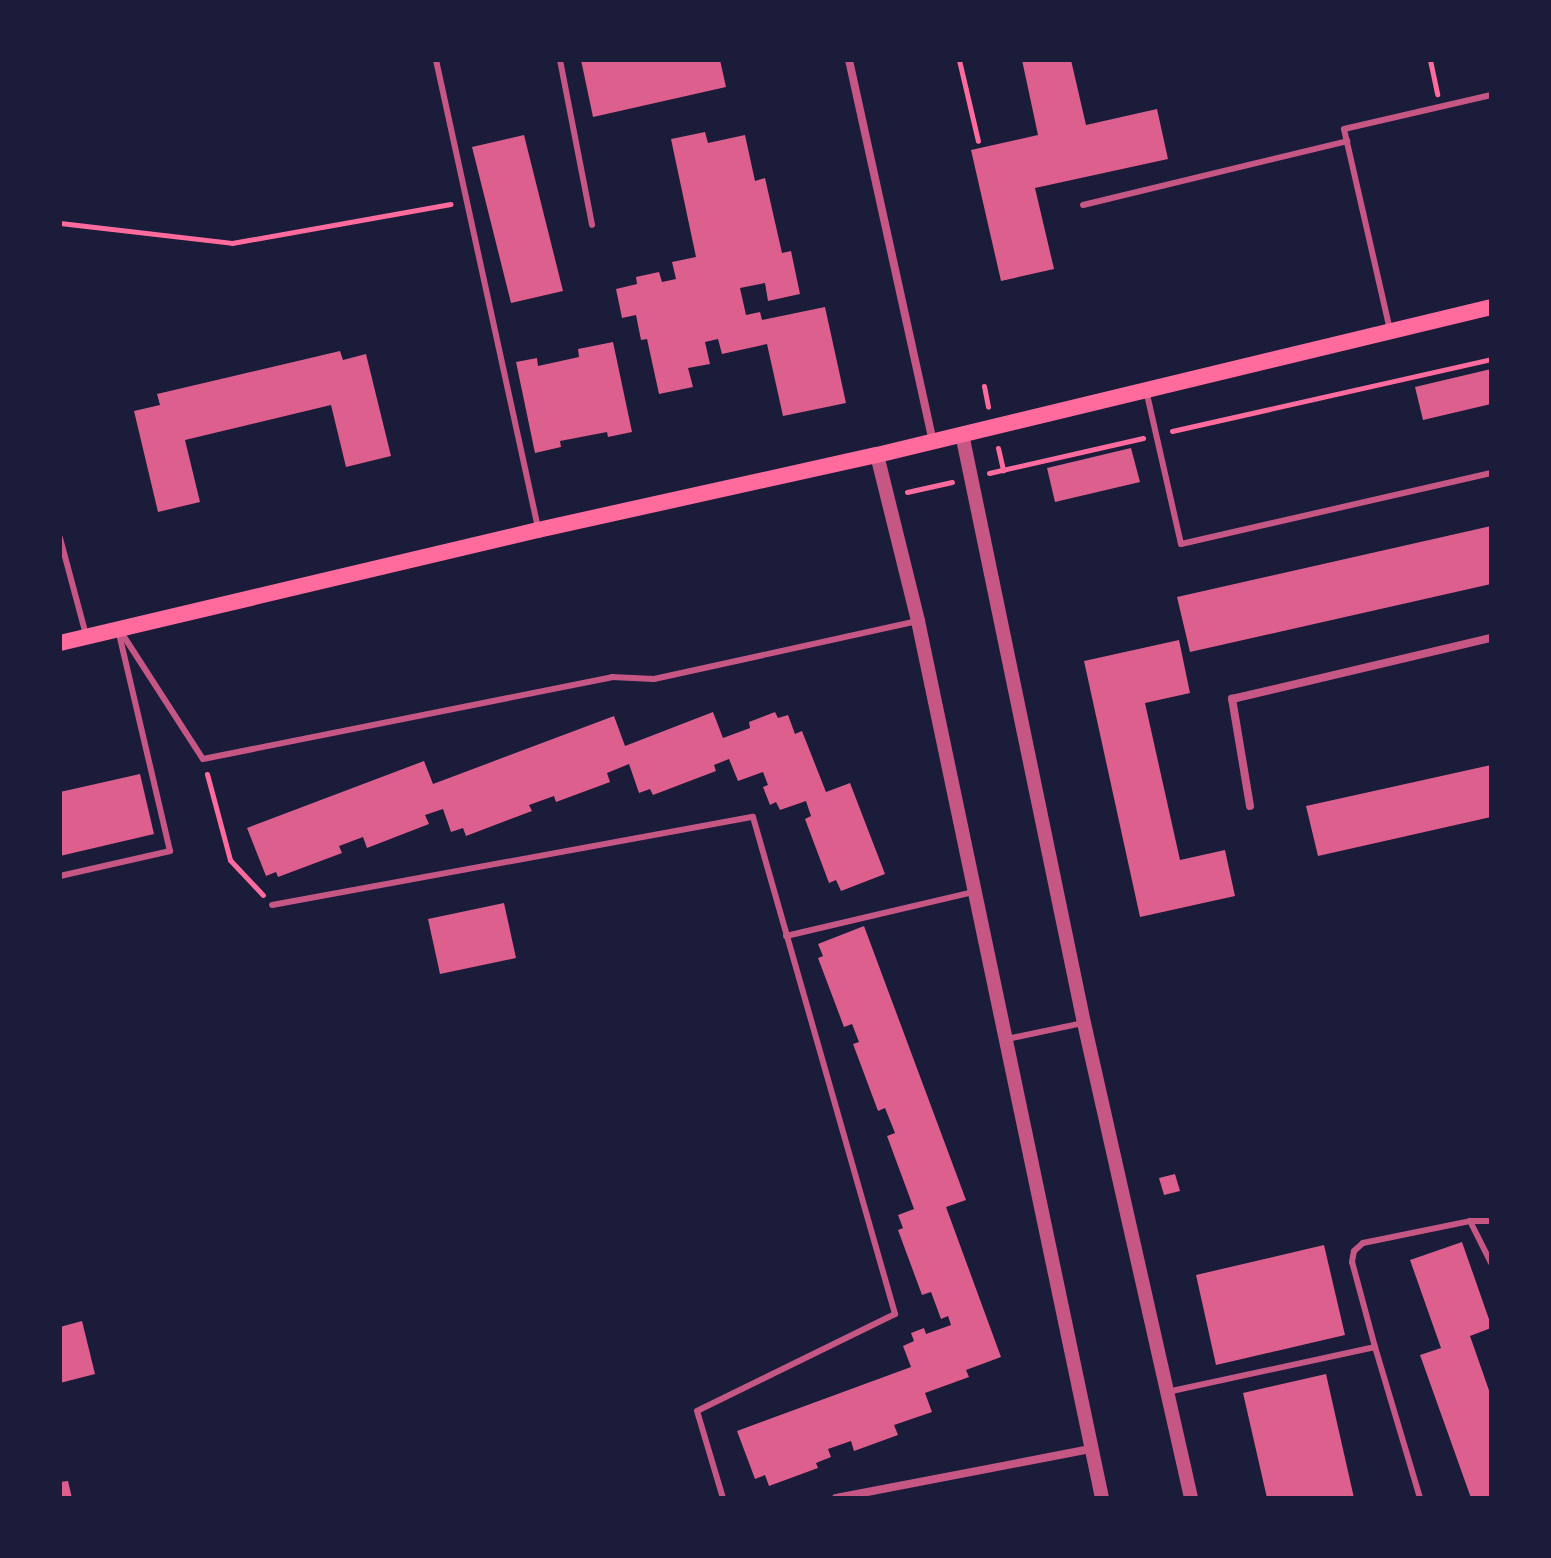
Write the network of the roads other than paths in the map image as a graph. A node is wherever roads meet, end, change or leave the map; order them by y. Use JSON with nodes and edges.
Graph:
{"nodes":[{"id":1,"x":436,"y":60,"type":"edge"},
{"id":2,"x":560,"y":60,"type":"edge"},
{"id":3,"x":849,"y":60,"type":"edge"},
{"id":4,"x":1491,"y":95,"type":"edge"},
{"id":5,"x":1347,"y":141,"type":"junction"},
{"id":6,"x":1083,"y":205,"type":"dead end"},
{"id":7,"x":592,"y":225,"type":"dead end"},
{"id":8,"x":1491,"y":307,"type":"edge"},
{"id":9,"x":1390,"y":330,"type":"junction"},
{"id":10,"x":1146,"y":389,"type":"junction"},
{"id":11,"x":962,"y":434,"type":"junction"},
{"id":12,"x":933,"y":441,"type":"junction"},
{"id":13,"x":877,"y":455,"type":"junction"},
{"id":14,"x":1491,"y":473,"type":"edge"},
{"id":15,"x":538,"y":530,"type":"junction"},
{"id":16,"x":60,"y":538,"type":"edge"},
{"id":17,"x":918,"y":621,"type":"junction"},
{"id":18,"x":119,"y":630,"type":"junction"},
{"id":19,"x":87,"y":637,"type":"junction"},
{"id":20,"x":1491,"y":638,"type":"edge"},
{"id":21,"x":60,"y":643,"type":"edge"},
{"id":22,"x":1250,"y":806,"type":"dead end"},
{"id":23,"x":60,"y":876,"type":"edge"},
{"id":24,"x":974,"y":892,"type":"junction"},
{"id":25,"x":272,"y":905,"type":"road end"},
{"id":26,"x":786,"y":936,"type":"junction"},
{"id":27,"x":1084,"y":1023,"type":"junction"},
{"id":28,"x":1004,"y":1040,"type":"junction"},
{"id":29,"x":1470,"y":1221,"type":"junction"},
{"id":30,"x":1491,"y":1221,"type":"edge"},
{"id":31,"x":1491,"y":1263,"type":"edge"},
{"id":32,"x":1375,"y":1347,"type":"junction"},
{"id":33,"x":1167,"y":1392,"type":"junction"},
{"id":34,"x":1090,"y":1449,"type":"junction"},
{"id":35,"x":723,"y":1498,"type":"edge"},
{"id":36,"x":836,"y":1498,"type":"edge"},
{"id":37,"x":1102,"y":1498,"type":"edge"},
{"id":38,"x":1191,"y":1498,"type":"edge"},
{"id":39,"x":1420,"y":1498,"type":"edge"}],
"edges":[{"from":1,"to":15,"type":"lane"},
{"from":2,"to":7,"type":"lane"},
{"from":3,"to":12,"type":"street"},
{"from":4,"to":5,"type":"lane"},
{"from":5,"to":6,"type":"lane"},
{"from":5,"to":9,"type":"lane"},
{"from":8,"to":9,"type":"main road"},
{"from":9,"to":10,"type":"main road"},
{"from":10,"to":11,"type":"main road"},
{"from":10,"to":14,"type":"lane"},
{"from":11,"to":12,"type":"main road"},
{"from":11,"to":27,"type":"street"},
{"from":12,"to":13,"type":"main road"},
{"from":13,"to":15,"type":"main road"},
{"from":13,"to":17,"type":"street"},
{"from":15,"to":18,"type":"main road"},
{"from":16,"to":19,"type":"lane"},
{"from":17,"to":18,"type":"lane"},
{"from":17,"to":24,"type":"street"},
{"from":18,"to":19,"type":"main road"},
{"from":18,"to":23,"type":"lane"},
{"from":19,"to":21,"type":"main road"},
{"from":20,"to":22,"type":"street"},
{"from":24,"to":26,"type":"lane"},
{"from":24,"to":28,"type":"street"},
{"from":25,"to":26,"type":"lane"},
{"from":26,"to":35,"type":"lane"},
{"from":27,"to":28,"type":"lane"},
{"from":27,"to":33,"type":"street"},
{"from":28,"to":34,"type":"street"},
{"from":29,"to":30,"type":"lane"},
{"from":29,"to":31,"type":"lane"},
{"from":29,"to":32,"type":"lane"},
{"from":32,"to":33,"type":"lane"},
{"from":32,"to":39,"type":"lane"},
{"from":33,"to":38,"type":"street"},
{"from":34,"to":36,"type":"street"},
{"from":34,"to":37,"type":"street"}]}
